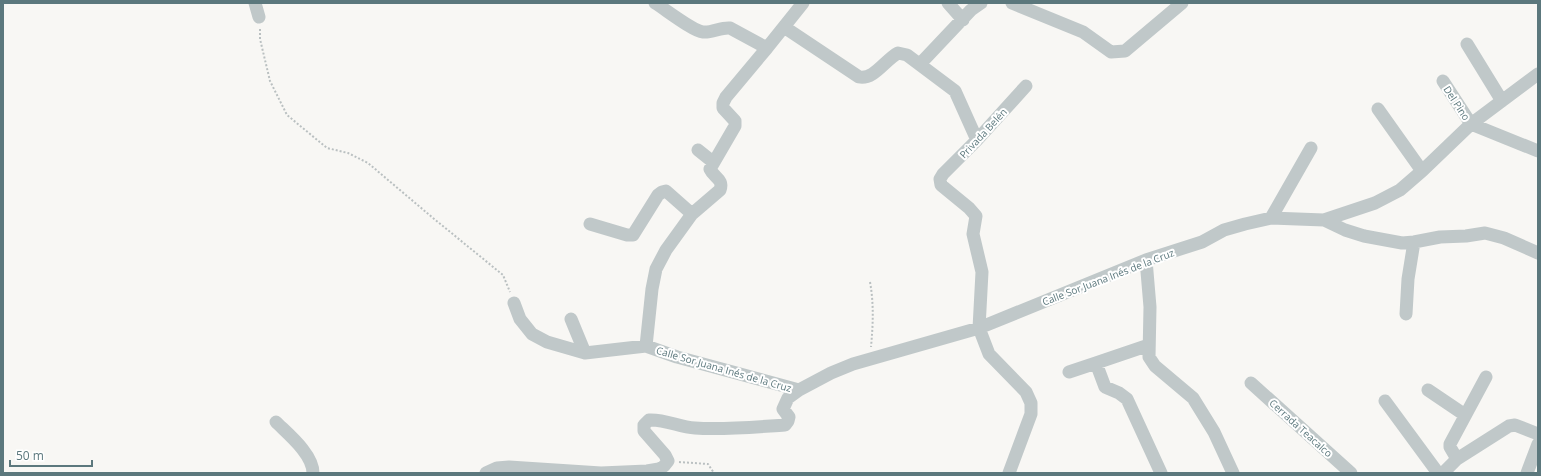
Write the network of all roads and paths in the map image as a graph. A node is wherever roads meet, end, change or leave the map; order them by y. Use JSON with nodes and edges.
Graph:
{"nodes":[{"id":1,"x":255,"y":3,"type":"edge"},
{"id":2,"x":655,"y":3,"type":"edge"},
{"id":3,"x":803,"y":3,"type":"edge"},
{"id":4,"x":948,"y":3,"type":"edge"},
{"id":5,"x":981,"y":3,"type":"edge"},
{"id":6,"x":1012,"y":3,"type":"edge"},
{"id":7,"x":1182,"y":3,"type":"edge"},
{"id":8,"x":259,"y":17,"type":"joint"},
{"id":9,"x":963,"y":20,"type":"junction"},
{"id":10,"x":784,"y":27,"type":"junction"},
{"id":11,"x":1467,"y":44,"type":"dead end"},
{"id":12,"x":767,"y":48,"type":"junction"},
{"id":13,"x":920,"y":64,"type":"junction"},
{"id":14,"x":1538,"y":74,"type":"edge"},
{"id":15,"x":1443,"y":81,"type":"dead end"},
{"id":16,"x":1026,"y":86,"type":"dead end"},
{"id":17,"x":1502,"y":101,"type":"junction"},
{"id":18,"x":1378,"y":109,"type":"dead end"},
{"id":19,"x":1471,"y":124,"type":"junction"},
{"id":20,"x":977,"y":140,"type":"junction"},
{"id":21,"x":1311,"y":148,"type":"dead end"},
{"id":22,"x":698,"y":150,"type":"dead end"},
{"id":23,"x":1538,"y":151,"type":"edge"},
{"id":24,"x":713,"y":162,"type":"junction"},
{"id":25,"x":1422,"y":171,"type":"junction"},
{"id":26,"x":692,"y":214,"type":"junction"},
{"id":27,"x":1271,"y":218,"type":"junction"},
{"id":28,"x":1324,"y":220,"type":"junction"},
{"id":29,"x":590,"y":224,"type":"dead end"},
{"id":30,"x":1414,"y":242,"type":"junction"},
{"id":31,"x":1538,"y":253,"type":"edge"},
{"id":32,"x":1146,"y":260,"type":"junction"},
{"id":33,"x":870,"y":282,"type":"dead end"},
{"id":34,"x":514,"y":303,"type":"joint"},
{"id":35,"x":1406,"y":314,"type":"dead end"},
{"id":36,"x":571,"y":319,"type":"dead end"},
{"id":37,"x":979,"y":328,"type":"junction"},
{"id":38,"x":1148,"y":345,"type":"junction"},
{"id":39,"x":646,"y":346,"type":"junction"},
{"id":40,"x":585,"y":353,"type":"junction"},
{"id":41,"x":870,"y":359,"type":"junction"},
{"id":42,"x":1096,"y":363,"type":"junction"},
{"id":43,"x":1069,"y":372,"type":"dead end"},
{"id":44,"x":1486,"y":377,"type":"dead end"},
{"id":45,"x":1251,"y":383,"type":"dead end"},
{"id":46,"x":799,"y":390,"type":"junction"},
{"id":47,"x":1428,"y":390,"type":"dead end"},
{"id":48,"x":1385,"y":401,"type":"dead end"},
{"id":49,"x":1465,"y":415,"type":"junction"},
{"id":50,"x":276,"y":422,"type":"dead end"},
{"id":51,"x":1538,"y":434,"type":"edge"},
{"id":52,"x":1538,"y":444,"type":"edge"},
{"id":53,"x":1457,"y":459,"type":"junction"},
{"id":54,"x":668,"y":461,"type":"junction"},
{"id":55,"x":313,"y":473,"type":"edge"},
{"id":56,"x":486,"y":473,"type":"edge"},
{"id":57,"x":714,"y":473,"type":"edge"},
{"id":58,"x":1009,"y":473,"type":"edge"},
{"id":59,"x":1161,"y":473,"type":"edge"},
{"id":60,"x":1233,"y":473,"type":"edge"},
{"id":61,"x":1351,"y":473,"type":"edge"},
{"id":62,"x":1438,"y":473,"type":"edge"},
{"id":63,"x":1443,"y":473,"type":"edge"},
{"id":64,"x":1527,"y":473,"type":"edge"}],
"edges":[{"from":1,"to":8,"type":"street"},
{"from":2,"to":12,"type":"street"},
{"from":3,"to":10,"type":"street"},
{"from":4,"to":9,"type":"street"},
{"from":5,"to":9,"type":"street"},
{"from":6,"to":7,"type":"street"},
{"from":8,"to":34,"type":"path"},
{"from":9,"to":13,"type":"street"},
{"from":10,"to":12,"type":"street"},
{"from":10,"to":13,"type":"street"},
{"from":11,"to":17,"type":"street"},
{"from":12,"to":24,"type":"street"},
{"from":13,"to":20,"type":"street"},
{"from":14,"to":17,"type":"street","name":"Calle Sor Juana Inés de la Cruz"},
{"from":15,"to":19,"type":"street","name":"Del Pino"},
{"from":16,"to":20,"type":"street","name":"Privada Belén"},
{"from":17,"to":19,"type":"street","name":"Calle Sor Juana Inés de la Cruz"},
{"from":18,"to":25,"type":"street"},
{"from":19,"to":23,"type":"street"},
{"from":19,"to":25,"type":"street","name":"Calle Sor Juana Inés de la Cruz"},
{"from":20,"to":37,"type":"street","name":"Privada Belén"},
{"from":21,"to":27,"type":"street"},
{"from":22,"to":24,"type":"street"},
{"from":24,"to":26,"type":"street"},
{"from":25,"to":28,"type":"street","name":"Calle Sor Juana Inés de la Cruz"},
{"from":26,"to":29,"type":"street"},
{"from":26,"to":39,"type":"street"},
{"from":27,"to":28,"type":"street","name":"Calle Sor Juana Inés de la Cruz"},
{"from":27,"to":32,"type":"street","name":"Calle Sor Juana Inés de la Cruz"},
{"from":28,"to":30,"type":"street"},
{"from":30,"to":31,"type":"street"},
{"from":30,"to":35,"type":"street"},
{"from":32,"to":37,"type":"street","name":"Calle Sor Juana Inés de la Cruz"},
{"from":32,"to":38,"type":"street"},
{"from":33,"to":41,"type":"path"},
{"from":34,"to":40,"type":"street"},
{"from":36,"to":40,"type":"street"},
{"from":37,"to":41,"type":"street","name":"Calle Sor Juana Inés de la Cruz"},
{"from":37,"to":58,"type":"street"},
{"from":38,"to":42,"type":"street"},
{"from":38,"to":60,"type":"street"},
{"from":39,"to":40,"type":"street"},
{"from":39,"to":46,"type":"street","name":"Calle Sor Juana Inés de la Cruz"},
{"from":41,"to":46,"type":"street","name":"Calle Sor Juana Inés de la Cruz"},
{"from":42,"to":43,"type":"street"},
{"from":42,"to":59,"type":"street"},
{"from":44,"to":49,"type":"street"},
{"from":45,"to":61,"type":"street","name":"Cerrada Teacalco"},
{"from":46,"to":54,"type":"street"},
{"from":47,"to":49,"type":"street"},
{"from":48,"to":62,"type":"street"},
{"from":49,"to":53,"type":"street"},
{"from":50,"to":55,"type":"street"},
{"from":51,"to":53,"type":"street"},
{"from":52,"to":64,"type":"street"},
{"from":53,"to":63,"type":"street"},
{"from":54,"to":56,"type":"street"},
{"from":54,"to":57,"type":"path"}]}
